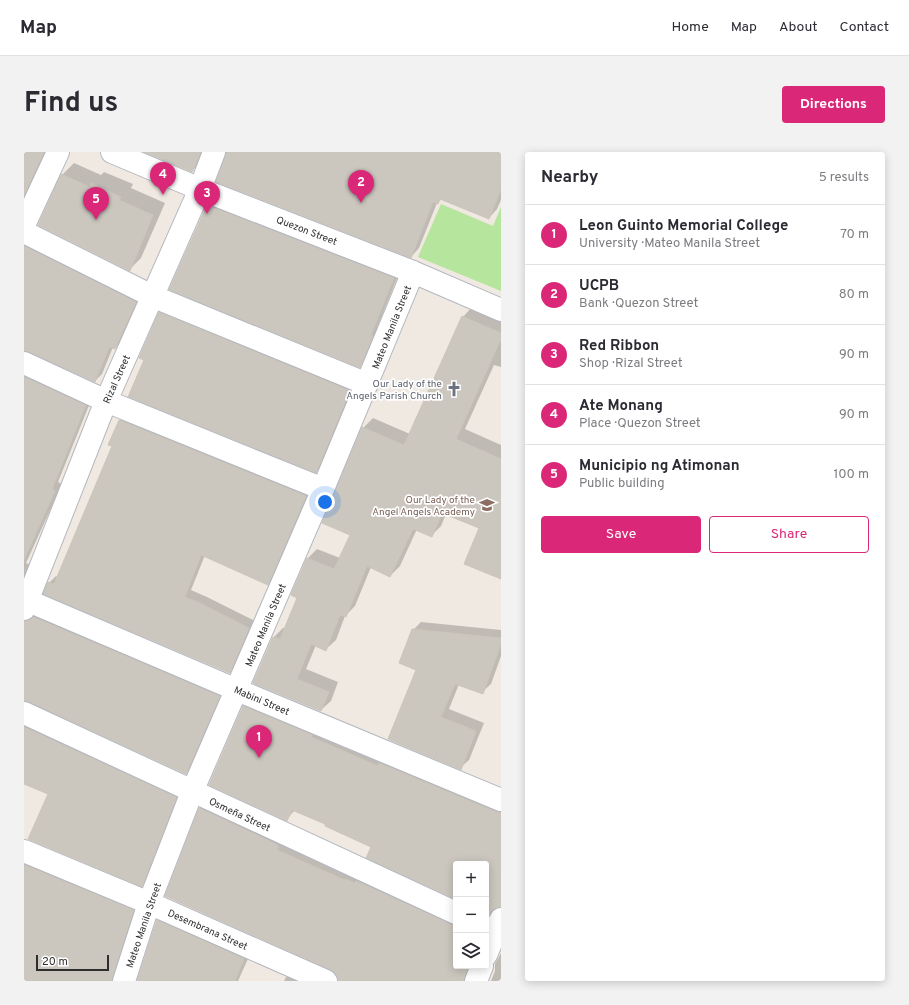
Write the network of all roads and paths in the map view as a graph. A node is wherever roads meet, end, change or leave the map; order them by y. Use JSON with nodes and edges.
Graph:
{"nodes":[{"id":1,"x":58,"y":152,"type":"edge"},
{"id":2,"x":112,"y":152,"type":"edge"},
{"id":3,"x":214,"y":152,"type":"edge"},
{"id":4,"x":200,"y":189,"type":"junction"},
{"id":5,"x":24,"y":225,"type":"edge"},
{"id":6,"x":24,"y":232,"type":"edge"},
{"id":7,"x":414,"y":272,"type":"junction"},
{"id":8,"x":152,"y":296,"type":"junction"},
{"id":9,"x":501,"y":310,"type":"edge"},
{"id":10,"x":24,"y":362,"type":"edge"},
{"id":11,"x":367,"y":384,"type":"junction"},
{"id":12,"x":106,"y":401,"type":"junction"},
{"id":13,"x":323,"y":489,"type":"junction"},
{"id":14,"x":25,"y":602,"type":"edge"},
{"id":15,"x":237,"y":690,"type":"junction"},
{"id":16,"x":24,"y":714,"type":"edge"},
{"id":17,"x":192,"y":792,"type":"junction"},
{"id":18,"x":501,"y":800,"type":"edge"},
{"id":19,"x":24,"y":851,"type":"edge"},
{"id":20,"x":149,"y":903,"type":"junction"},
{"id":21,"x":453,"y":912,"type":"edge"},
{"id":22,"x":496,"y":927,"type":"edge"},
{"id":23,"x":489,"y":947,"type":"edge"},
{"id":24,"x":481,"y":969,"type":"edge"},
{"id":25,"x":124,"y":981,"type":"edge"},
{"id":26,"x":326,"y":981,"type":"edge"},
{"id":27,"x":476,"y":981,"type":"edge"}],
"edges":[{"from":1,"to":5,"type":"street"},
{"from":2,"to":4,"type":"street","name":"Quezon Street"},
{"from":3,"to":4,"type":"street","name":"Rizal Street"},
{"from":4,"to":7,"type":"street","name":"Quezon Street"},
{"from":4,"to":8,"type":"street","name":"Rizal Street"},
{"from":6,"to":8,"type":"street"},
{"from":7,"to":9,"type":"street","name":"Quezon Street"},
{"from":7,"to":11,"type":"street","name":"Mateo Manila Street"},
{"from":8,"to":11,"type":"street"},
{"from":8,"to":12,"type":"street","name":"Rizal Street"},
{"from":10,"to":12,"type":"street"},
{"from":11,"to":13,"type":"street","name":"Mateo Manila Street"},
{"from":12,"to":13,"type":"street"},
{"from":12,"to":14,"type":"street","name":"Rizal Street"},
{"from":13,"to":15,"type":"street","name":"Mateo Manila Street"},
{"from":14,"to":15,"type":"street","name":"Mabini Street"},
{"from":15,"to":17,"type":"street","name":"Mateo Manila Street"},
{"from":15,"to":18,"type":"street","name":"Mabini Street"},
{"from":16,"to":17,"type":"street","name":"Osmeña Street"},
{"from":17,"to":20,"type":"street","name":"Mateo Manila Street"},
{"from":17,"to":21,"type":"street","name":"Osmeña Street"},
{"from":19,"to":20,"type":"street","name":"Desembrana Street"},
{"from":20,"to":25,"type":"street","name":"Mateo Manila Street"},
{"from":20,"to":26,"type":"street","name":"Desembrana Street"},
{"from":22,"to":23,"type":"street"},
{"from":24,"to":27,"type":"street"}]}
